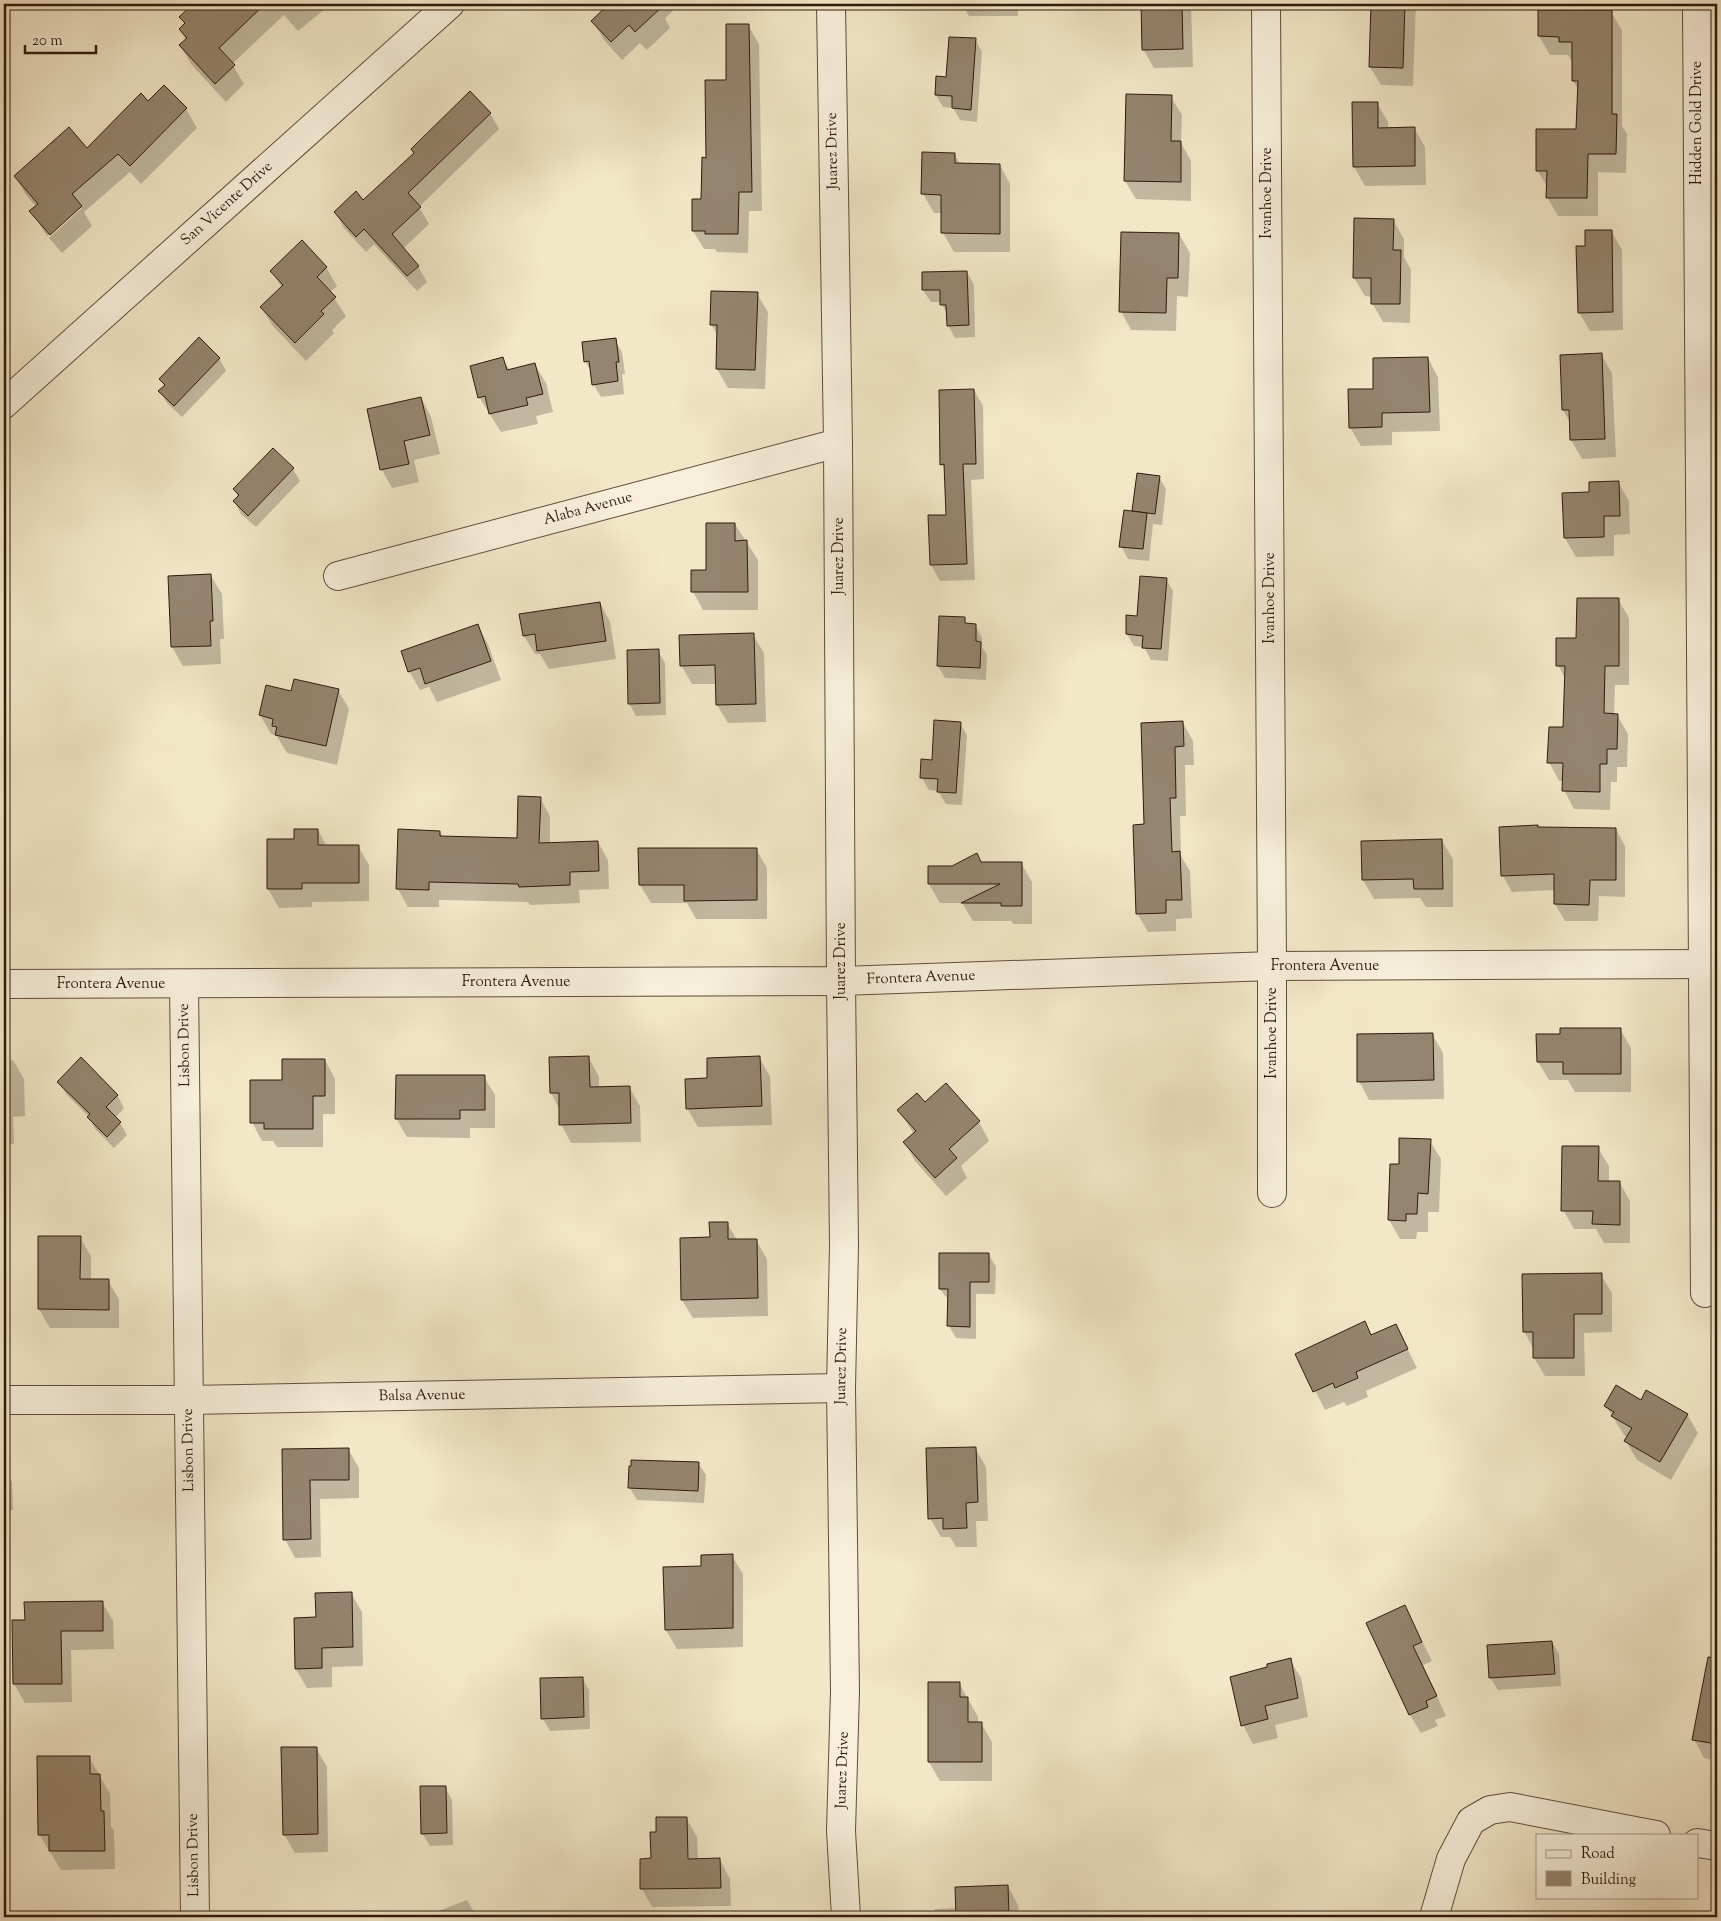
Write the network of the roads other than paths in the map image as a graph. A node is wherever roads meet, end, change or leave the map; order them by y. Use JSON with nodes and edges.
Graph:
{"nodes":[{"id":1,"x":450,"y":4,"type":"edge"},
{"id":2,"x":831,"y":4,"type":"edge"},
{"id":3,"x":1266,"y":4,"type":"edge"},
{"id":4,"x":1696,"y":4,"type":"edge"},
{"id":5,"x":4,"y":404,"type":"edge"},
{"id":6,"x":838,"y":443,"type":"junction"},
{"id":7,"x":338,"y":576,"type":"dead end"},
{"id":8,"x":1710,"y":964,"type":"edge"},
{"id":9,"x":1272,"y":966,"type":"junction"},
{"id":10,"x":840,"y":981,"type":"junction"},
{"id":11,"x":4,"y":984,"type":"edge"},
{"id":12,"x":184,"y":984,"type":"junction"},
{"id":13,"x":1272,"y":1193,"type":"dead end"},
{"id":14,"x":1705,"y":1293,"type":"dead end"},
{"id":15,"x":840,"y":1388,"type":"junction"},
{"id":16,"x":4,"y":1400,"type":"edge"},
{"id":17,"x":188,"y":1400,"type":"junction"},
{"id":18,"x":1651,"y":1834,"type":"edge"},
{"id":19,"x":1698,"y":1842,"type":"edge"},
{"id":20,"x":1717,"y":1846,"type":"edge"},
{"id":21,"x":195,"y":1917,"type":"edge"},
{"id":22,"x":846,"y":1917,"type":"edge"},
{"id":23,"x":1434,"y":1917,"type":"edge"}],
"edges":[{"from":1,"to":5,"type":"street","name":"San Vicente Drive"},
{"from":2,"to":6,"type":"street","name":"Juarez Drive"},
{"from":3,"to":9,"type":"street","name":"Ivanhoe Drive"},
{"from":4,"to":8,"type":"street","name":"Hidden Gold Drive"},
{"from":6,"to":7,"type":"street","name":"Alaba Avenue"},
{"from":6,"to":10,"type":"street","name":"Juarez Drive"},
{"from":8,"to":9,"type":"street","name":"Frontera Avenue"},
{"from":8,"to":14,"type":"street","name":"Hidden Gold Drive"},
{"from":9,"to":10,"type":"street","name":"Frontera Avenue"},
{"from":9,"to":13,"type":"street","name":"Ivanhoe Drive"},
{"from":10,"to":12,"type":"street","name":"Frontera Avenue"},
{"from":10,"to":15,"type":"street","name":"Juarez Drive"},
{"from":11,"to":12,"type":"street","name":"Frontera Avenue"},
{"from":12,"to":17,"type":"street","name":"Lisbon Drive"},
{"from":15,"to":17,"type":"street","name":"Balsa Avenue"},
{"from":15,"to":22,"type":"street","name":"Juarez Drive"},
{"from":16,"to":17,"type":"street","name":"Balsa Avenue"},
{"from":17,"to":21,"type":"street","name":"Lisbon Drive"},
{"from":18,"to":23,"type":"street"},
{"from":19,"to":20,"type":"street"}]}
